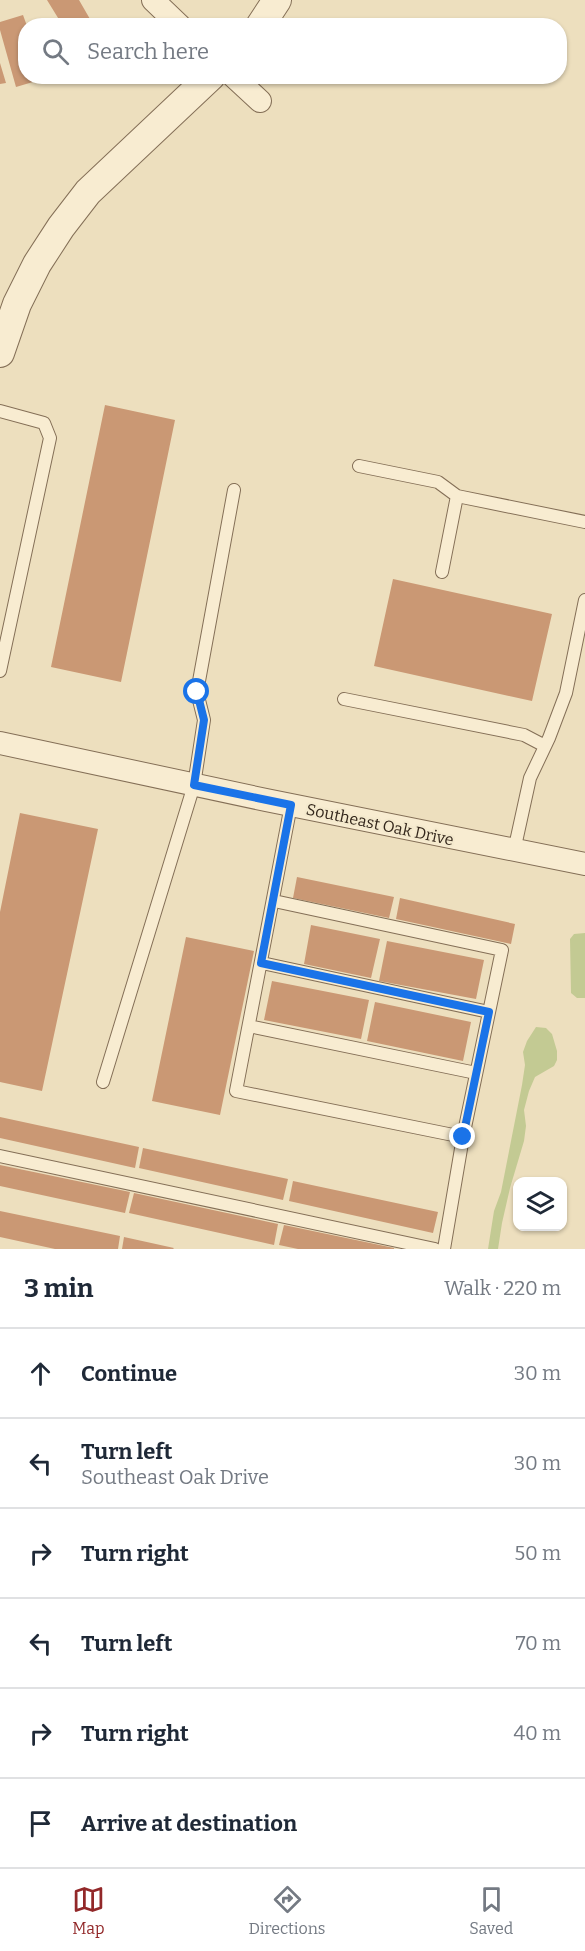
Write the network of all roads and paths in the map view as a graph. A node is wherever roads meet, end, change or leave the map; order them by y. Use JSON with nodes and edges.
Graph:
{"nodes":[{"id":1,"x":153,"y":0,"type":"edge"},
{"id":2,"x":277,"y":0,"type":"edge"},
{"id":3,"x":172,"y":18,"type":"edge"},
{"id":4,"x":265,"y":18,"type":"edge"},
{"id":5,"x":203,"y":84,"type":"edge"},
{"id":6,"x":241,"y":84,"type":"edge"},
{"id":7,"x":260,"y":101,"type":"dead end"},
{"id":8,"x":0,"y":353,"type":"edge"},
{"id":9,"x":0,"y":411,"type":"edge"},
{"id":10,"x":359,"y":466,"type":"dead end"},
{"id":11,"x":234,"y":490,"type":"dead end"},
{"id":12,"x":457,"y":496,"type":"junction"},
{"id":13,"x":585,"y":522,"type":"edge"},
{"id":14,"x":442,"y":572,"type":"dead end"},
{"id":15,"x":585,"y":600,"type":"edge"},
{"id":16,"x":0,"y":671,"type":"edge"},
{"id":17,"x":344,"y":699,"type":"dead end"},
{"id":18,"x":0,"y":743,"type":"edge"},
{"id":19,"x":545,"y":746,"type":"junction"},
{"id":20,"x":194,"y":785,"type":"junction"},
{"id":21,"x":291,"y":805,"type":"junction"},
{"id":22,"x":514,"y":851,"type":"junction"},
{"id":23,"x":585,"y":864,"type":"edge"},
{"id":24,"x":274,"y":901,"type":"junction"},
{"id":25,"x":261,"y":963,"type":"junction"},
{"id":26,"x":489,"y":1012,"type":"junction"},
{"id":27,"x":249,"y":1026,"type":"junction"},
{"id":28,"x":476,"y":1073,"type":"junction"},
{"id":29,"x":103,"y":1082,"type":"dead end"},
{"id":30,"x":463,"y":1137,"type":"junction"},
{"id":31,"x":0,"y":1156,"type":"edge"},
{"id":32,"x":435,"y":1249,"type":"edge"},
{"id":33,"x":444,"y":1249,"type":"edge"}],
"edges":[{"from":1,"to":3,"type":"street"},
{"from":2,"to":4,"type":"street"},
{"from":5,"to":8,"type":"street"},
{"from":6,"to":7,"type":"street"},
{"from":9,"to":16,"type":"lane"},
{"from":10,"to":12,"type":"lane"},
{"from":11,"to":20,"type":"lane"},
{"from":12,"to":13,"type":"lane"},
{"from":12,"to":14,"type":"lane"},
{"from":15,"to":19,"type":"lane"},
{"from":17,"to":19,"type":"lane"},
{"from":18,"to":20,"type":"street","name":"Southeast Oak Drive"},
{"from":19,"to":22,"type":"lane"},
{"from":20,"to":21,"type":"street","name":"Southeast Oak Drive"},
{"from":20,"to":29,"type":"lane"},
{"from":21,"to":22,"type":"street","name":"Southeast Oak Drive"},
{"from":21,"to":24,"type":"lane"},
{"from":22,"to":23,"type":"street","name":"Southeast Oak Drive"},
{"from":24,"to":25,"type":"lane"},
{"from":24,"to":26,"type":"lane"},
{"from":25,"to":26,"type":"lane"},
{"from":25,"to":27,"type":"lane"},
{"from":26,"to":28,"type":"lane"},
{"from":27,"to":28,"type":"lane"},
{"from":27,"to":30,"type":"lane"},
{"from":28,"to":30,"type":"lane"},
{"from":30,"to":33,"type":"lane"},
{"from":31,"to":32,"type":"lane"}]}
